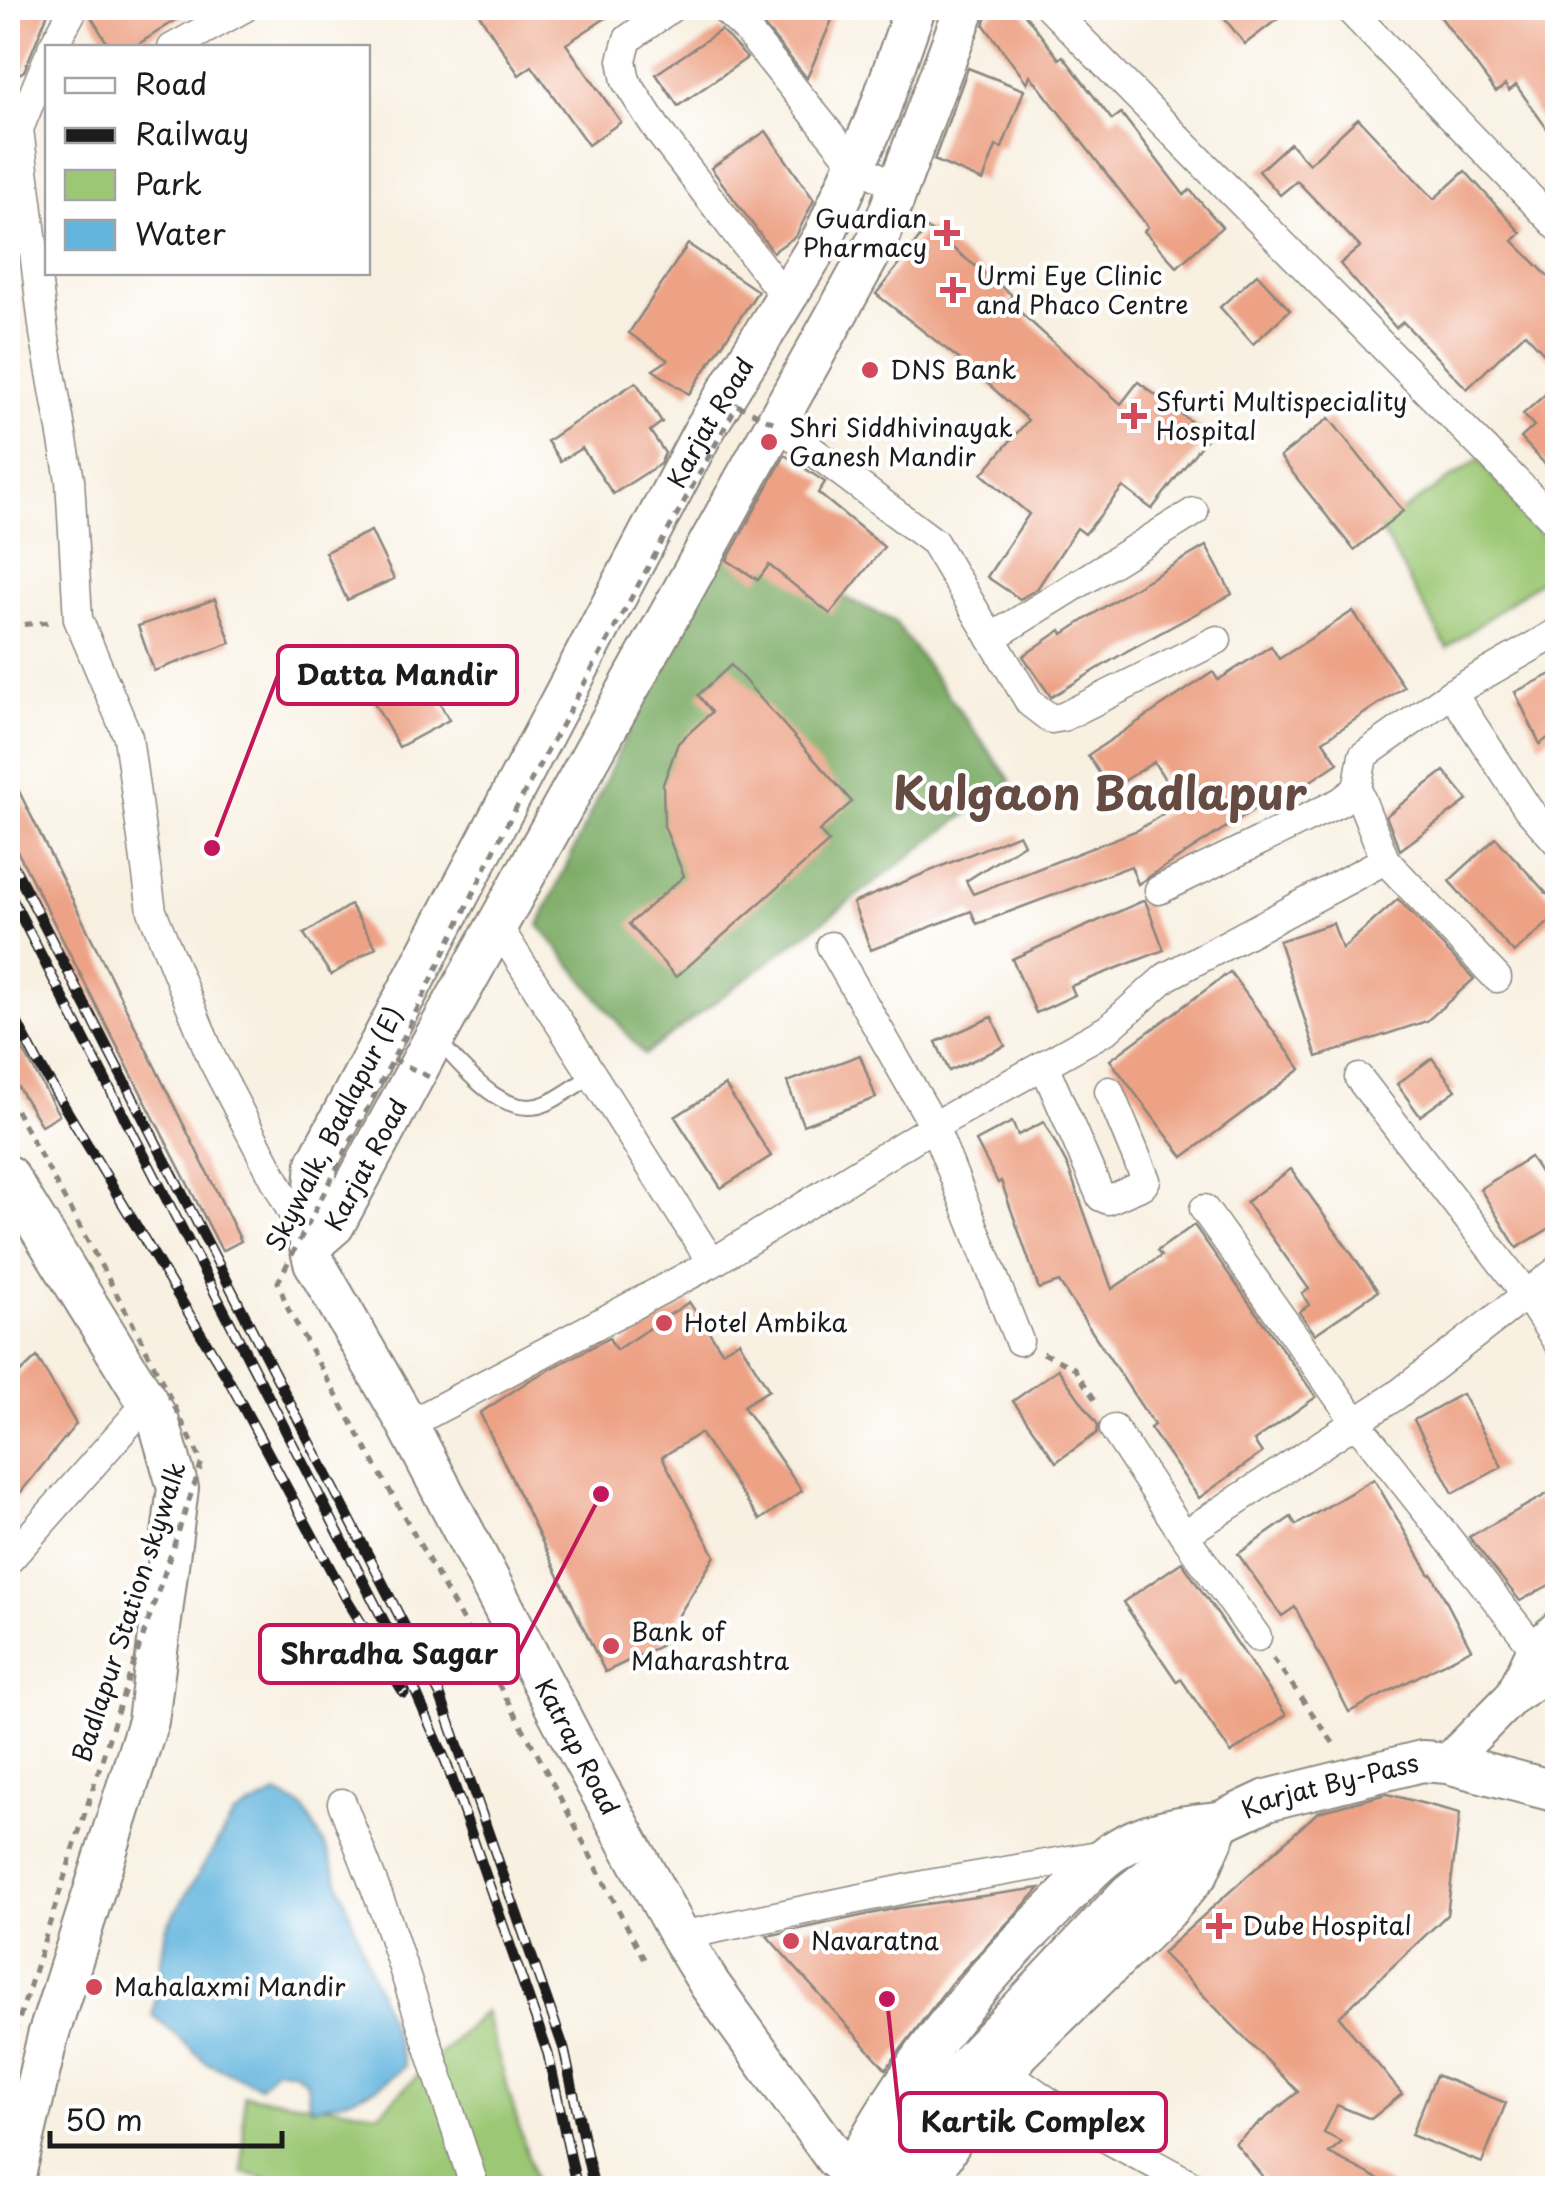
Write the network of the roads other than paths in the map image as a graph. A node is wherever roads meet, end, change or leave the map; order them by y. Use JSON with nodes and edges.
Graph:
{"nodes":[{"id":1,"x":74,"y":8,"type":"edge"},
{"id":2,"x":244,"y":8,"type":"edge"},
{"id":3,"x":670,"y":8,"type":"edge"},
{"id":4,"x":722,"y":8,"type":"edge"},
{"id":5,"x":915,"y":8,"type":"edge"},
{"id":6,"x":1050,"y":8,"type":"edge"},
{"id":7,"x":1348,"y":8,"type":"edge"},
{"id":8,"x":963,"y":9,"type":"edge"},
{"id":9,"x":54,"y":45,"type":"edge"},
{"id":10,"x":177,"y":45,"type":"edge"},
{"id":11,"x":45,"y":63,"type":"edge"},
{"id":12,"x":13,"y":120,"type":"edge"},
{"id":13,"x":856,"y":166,"type":"junction"},
{"id":14,"x":899,"y":187,"type":"junction"},
{"id":15,"x":1558,"y":227,"type":"edge"},
{"id":16,"x":786,"y":298,"type":"junction"},
{"id":17,"x":777,"y":424,"type":"junction"},
{"id":18,"x":1194,"y":512,"type":"dead end"},
{"id":19,"x":1558,"y":524,"type":"edge"},
{"id":20,"x":1558,"y":632,"type":"edge"},
{"id":21,"x":991,"y":638,"type":"junction"},
{"id":22,"x":1217,"y":640,"type":"dead end"},
{"id":23,"x":1452,"y":693,"type":"junction"},
{"id":24,"x":1357,"y":790,"type":"junction"},
{"id":25,"x":1558,"y":843,"type":"edge"},
{"id":26,"x":1385,"y":860,"type":"junction"},
{"id":27,"x":1159,"y":890,"type":"dead end"},
{"id":28,"x":497,"y":925,"type":"junction"},
{"id":29,"x":832,"y":946,"type":"dead end"},
{"id":30,"x":1497,"y":978,"type":"dead end"},
{"id":31,"x":435,"y":1037,"type":"junction"},
{"id":32,"x":1044,"y":1065,"type":"junction"},
{"id":33,"x":594,"y":1073,"type":"junction"},
{"id":34,"x":1359,"y":1078,"type":"dead end"},
{"id":35,"x":1108,"y":1091,"type":"dead end"},
{"id":36,"x":934,"y":1126,"type":"junction"},
{"id":37,"x":8,"y":1176,"type":"edge"},
{"id":38,"x":1204,"y":1209,"type":"dead end"},
{"id":39,"x":310,"y":1246,"type":"junction"},
{"id":40,"x":712,"y":1263,"type":"junction"},
{"id":41,"x":1558,"y":1270,"type":"edge"},
{"id":42,"x":1526,"y":1294,"type":"junction"},
{"id":43,"x":1019,"y":1340,"type":"road end"},
{"id":44,"x":1558,"y":1343,"type":"edge"},
{"id":45,"x":148,"y":1403,"type":"junction"},
{"id":46,"x":1356,"y":1422,"type":"junction"},
{"id":47,"x":408,"y":1426,"type":"junction"},
{"id":48,"x":1114,"y":1429,"type":"road end"},
{"id":49,"x":1184,"y":1534,"type":"junction"},
{"id":50,"x":8,"y":1561,"type":"edge"},
{"id":51,"x":1257,"y":1637,"type":"road end"},
{"id":52,"x":1550,"y":1648,"type":"edge"},
{"id":53,"x":1447,"y":1763,"type":"junction"},
{"id":54,"x":1558,"y":1792,"type":"edge"},
{"id":55,"x":342,"y":1803,"type":"dead end"},
{"id":56,"x":1220,"y":1822,"type":"junction"},
{"id":57,"x":1110,"y":1853,"type":"junction"},
{"id":58,"x":680,"y":1936,"type":"junction"},
{"id":59,"x":1005,"y":2071,"type":"junction"},
{"id":60,"x":856,"y":2183,"type":"edge"},
{"id":61,"x":12,"y":2188,"type":"edge"},
{"id":62,"x":475,"y":2188,"type":"edge"},
{"id":63,"x":891,"y":2188,"type":"edge"},
{"id":64,"x":924,"y":2188,"type":"edge"},
{"id":65,"x":1198,"y":2188,"type":"edge"}],
"edges":[{"from":1,"to":9,"type":"street"},
{"from":2,"to":10,"type":"street"},
{"from":3,"to":16,"type":"street"},
{"from":4,"to":13,"type":"street"},
{"from":5,"to":13,"type":"main road","name":"Karjat Road"},
{"from":6,"to":19,"type":"street"},
{"from":7,"to":15,"type":"street"},
{"from":8,"to":14,"type":"main road","name":"Karjat Road"},
{"from":11,"to":12,"type":"street"},
{"from":12,"to":39,"type":"street"},
{"from":13,"to":14,"type":"street"},
{"from":13,"to":16,"type":"main road","name":"Karjat Road"},
{"from":14,"to":17,"type":"main road","name":"Karjat Road"},
{"from":16,"to":39,"type":"main road","name":"Karjat Road"},
{"from":17,"to":21,"type":"street"},
{"from":17,"to":28,"type":"main road","name":"Karjat Road"},
{"from":18,"to":21,"type":"street"},
{"from":20,"to":23,"type":"street"},
{"from":21,"to":22,"type":"street"},
{"from":23,"to":24,"type":"street"},
{"from":23,"to":25,"type":"street"},
{"from":24,"to":26,"type":"street"},
{"from":24,"to":27,"type":"street"},
{"from":26,"to":30,"type":"street"},
{"from":26,"to":32,"type":"street"},
{"from":28,"to":31,"type":"main road","name":"Karjat Road"},
{"from":28,"to":33,"type":"street"},
{"from":29,"to":36,"type":"street"},
{"from":31,"to":33,"type":"lane"},
{"from":31,"to":39,"type":"main road","name":"Karjat Road"},
{"from":32,"to":35,"type":"street"},
{"from":32,"to":36,"type":"street"},
{"from":33,"to":40,"type":"street"},
{"from":34,"to":42,"type":"street"},
{"from":36,"to":40,"type":"street"},
{"from":36,"to":43,"type":"street"},
{"from":37,"to":45,"type":"main road"},
{"from":38,"to":46,"type":"street"},
{"from":39,"to":47,"type":"main road","name":"Katrap Road"},
{"from":40,"to":47,"type":"street"},
{"from":41,"to":42,"type":"street"},
{"from":42,"to":44,"type":"street"},
{"from":42,"to":46,"type":"street"},
{"from":45,"to":50,"type":"street"},
{"from":45,"to":61,"type":"main road"},
{"from":46,"to":49,"type":"street"},
{"from":46,"to":52,"type":"street"},
{"from":47,"to":58,"type":"main road","name":"Katrap Road"},
{"from":48,"to":49,"type":"street"},
{"from":49,"to":51,"type":"street"},
{"from":52,"to":53,"type":"street"},
{"from":53,"to":54,"type":"main road","name":"Karjat By-Pass"},
{"from":53,"to":56,"type":"main road","name":"Karjat By-Pass"},
{"from":55,"to":62,"type":"street"},
{"from":56,"to":57,"type":"main road","name":"Katrap Road"},
{"from":56,"to":59,"type":"main road"},
{"from":56,"to":63,"type":"main road","name":"Karjat By-Pass"},
{"from":57,"to":58,"type":"street"},
{"from":57,"to":60,"type":"main road","name":"Katrap Road"},
{"from":58,"to":60,"type":"main road","name":"Katrap Road"},
{"from":59,"to":64,"type":"main road"},
{"from":59,"to":65,"type":"street"}]}
